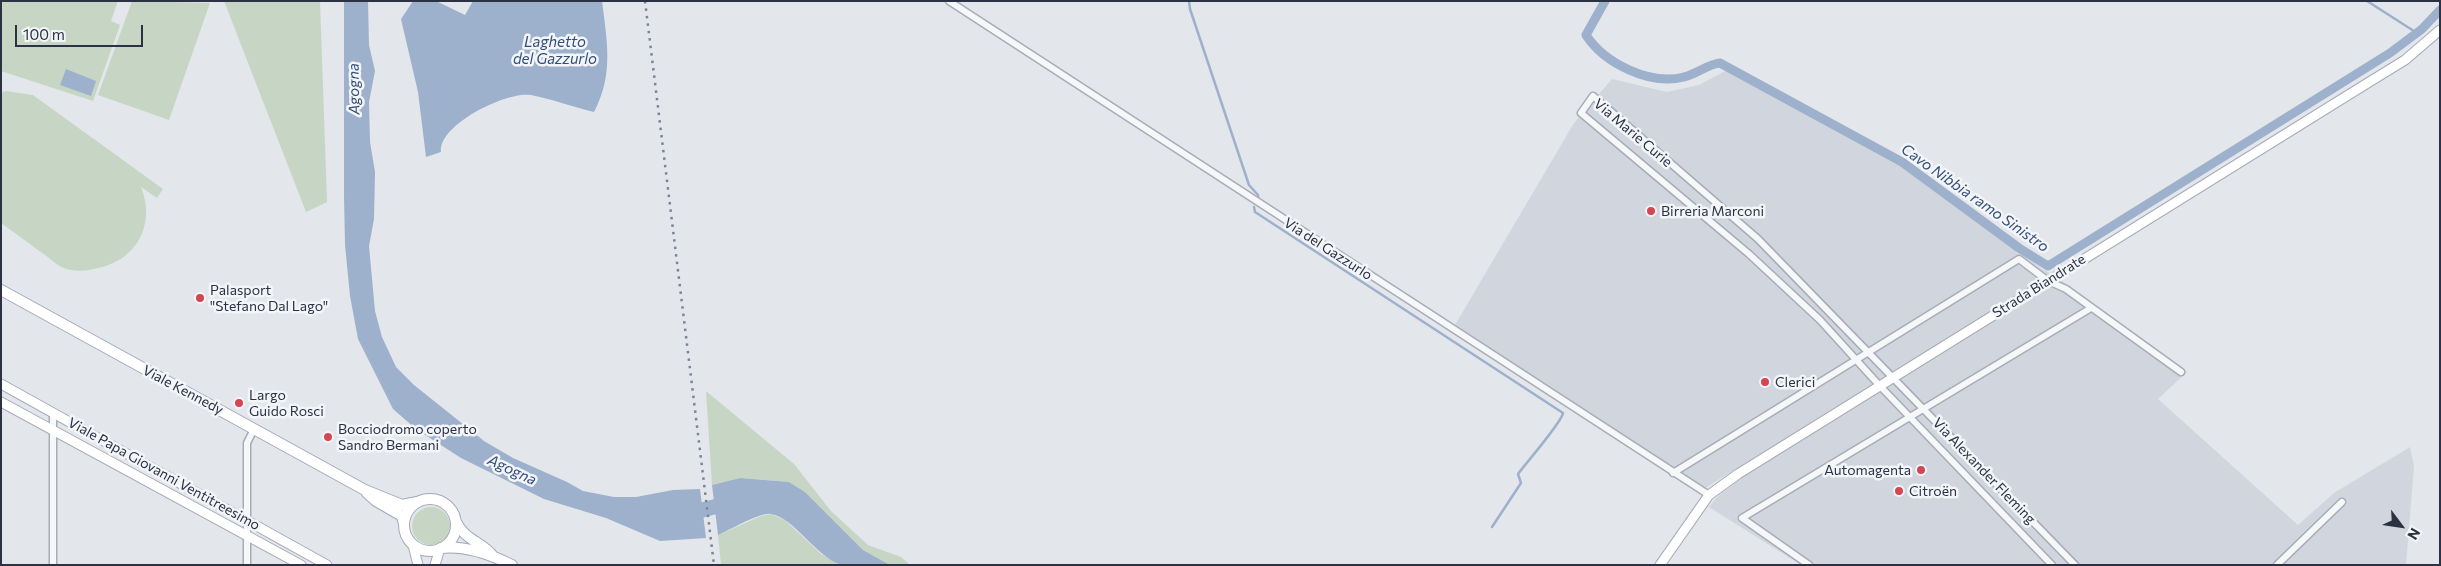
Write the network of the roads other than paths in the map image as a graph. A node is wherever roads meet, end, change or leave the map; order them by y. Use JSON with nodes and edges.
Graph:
{"nodes":[{"id":1,"x":949,"y":1,"type":"edge"},
{"id":2,"x":2440,"y":30,"type":"edge"},
{"id":3,"x":2048,"y":281,"type":"junction"},
{"id":4,"x":1,"y":290,"type":"edge"},
{"id":5,"x":2091,"y":308,"type":"junction"},
{"id":6,"x":1868,"y":351,"type":"junction"},
{"id":7,"x":1856,"y":359,"type":"junction"},
{"id":8,"x":2181,"y":372,"type":"dead end"},
{"id":9,"x":1893,"y":377,"type":"junction"},
{"id":10,"x":1,"y":384,"type":"edge"},
{"id":11,"x":1880,"y":385,"type":"junction"},
{"id":12,"x":1,"y":402,"type":"edge"},
{"id":13,"x":1925,"y":410,"type":"junction"},
{"id":14,"x":53,"y":413,"type":"junction"},
{"id":15,"x":1910,"y":418,"type":"junction"},
{"id":16,"x":254,"y":429,"type":"junction"},
{"id":17,"x":53,"y":430,"type":"junction"},
{"id":18,"x":1673,"y":473,"type":"junction"},
{"id":19,"x":365,"y":490,"type":"junction"},
{"id":20,"x":1709,"y":496,"type":"junction"},
{"id":21,"x":417,"y":502,"type":"junction"},
{"id":22,"x":2342,"y":502,"type":"dead end"},
{"id":23,"x":247,"y":520,"type":"junction"},
{"id":24,"x":455,"y":522,"type":"junction"},
{"id":25,"x":404,"y":524,"type":"junction"},
{"id":26,"x":247,"y":534,"type":"junction"},
{"id":27,"x":413,"y":545,"type":"junction"},
{"id":28,"x":440,"y":548,"type":"junction"},
{"id":29,"x":493,"y":556,"type":"junction"},
{"id":30,"x":53,"y":565,"type":"edge"},
{"id":31,"x":247,"y":565,"type":"edge"},
{"id":32,"x":301,"y":565,"type":"edge"},
{"id":33,"x":327,"y":565,"type":"edge"},
{"id":34,"x":418,"y":565,"type":"edge"},
{"id":35,"x":435,"y":565,"type":"edge"},
{"id":36,"x":512,"y":565,"type":"edge"},
{"id":37,"x":1660,"y":565,"type":"edge"},
{"id":38,"x":1810,"y":565,"type":"edge"},
{"id":39,"x":2052,"y":565,"type":"edge"},
{"id":40,"x":2075,"y":565,"type":"edge"},
{"id":41,"x":2277,"y":565,"type":"edge"}],
"edges":[{"from":1,"to":18,"type":"street","name":"Via del Gazzurlo"},
{"from":2,"to":3,"type":"main road","name":"Strada Biandrate"},
{"from":3,"to":5,"type":"street"},
{"from":3,"to":6,"type":"street"},
{"from":3,"to":9,"type":"main road","name":"Strada Biandrate"},
{"from":4,"to":16,"type":"main road","name":"Viale Kennedy"},
{"from":5,"to":8,"type":"street"},
{"from":5,"to":13,"type":"street"},
{"from":6,"to":7,"type":"street"},
{"from":6,"to":7,"type":"street","name":"Via Marie Curie"},
{"from":6,"to":9,"type":"street","name":"Via Marie Curie"},
{"from":7,"to":11,"type":"street","name":"Via Marie Curie"},
{"from":7,"to":18,"type":"street"},
{"from":9,"to":11,"type":"main road","name":"Strada Biandrate"},
{"from":9,"to":13,"type":"street","name":"Via Alexander Fleming"},
{"from":10,"to":14,"type":"main road","name":"Viale Papa Giovanni Ventitreesimo"},
{"from":11,"to":15,"type":"street","name":"Via Alexander Fleming"},
{"from":11,"to":20,"type":"main road","name":"Strada Biandrate"},
{"from":12,"to":17,"type":"main road","name":"Viale Papa Giovanni Ventitreesimo"},
{"from":13,"to":15,"type":"street"},
{"from":13,"to":40,"type":"street","name":"Via Alexander Fleming"},
{"from":14,"to":17,"type":"street"},
{"from":14,"to":23,"type":"main road","name":"Viale Papa Giovanni Ventitreesimo"},
{"from":15,"to":38,"type":"street"},
{"from":15,"to":39,"type":"street","name":"Via Alexander Fleming"},
{"from":16,"to":19,"type":"main road","name":"Viale Kennedy"},
{"from":16,"to":23,"type":"street"},
{"from":17,"to":26,"type":"main road","name":"Viale Papa Giovanni Ventitreesimo"},
{"from":17,"to":30,"type":"street"},
{"from":18,"to":20,"type":"street","name":"Via del Gazzurlo"},
{"from":19,"to":21,"type":"main road"},
{"from":19,"to":25,"type":"main road"},
{"from":20,"to":37,"type":"main road","name":"Strada Biandrate"},
{"from":21,"to":24,"type":"main road"},
{"from":21,"to":25,"type":"main road"},
{"from":22,"to":41,"type":"street"},
{"from":23,"to":26,"type":"street"},
{"from":23,"to":33,"type":"main road","name":"Viale Papa Giovanni Ventitreesimo"},
{"from":24,"to":28,"type":"main road"},
{"from":24,"to":29,"type":"main road"},
{"from":25,"to":27,"type":"main road"},
{"from":26,"to":31,"type":"street"},
{"from":26,"to":32,"type":"main road","name":"Viale Papa Giovanni Ventitreesimo"},
{"from":27,"to":28,"type":"main road"},
{"from":27,"to":34,"type":"main road"},
{"from":28,"to":29,"type":"main road"},
{"from":28,"to":35,"type":"main road"},
{"from":29,"to":36,"type":"main road"}]}
